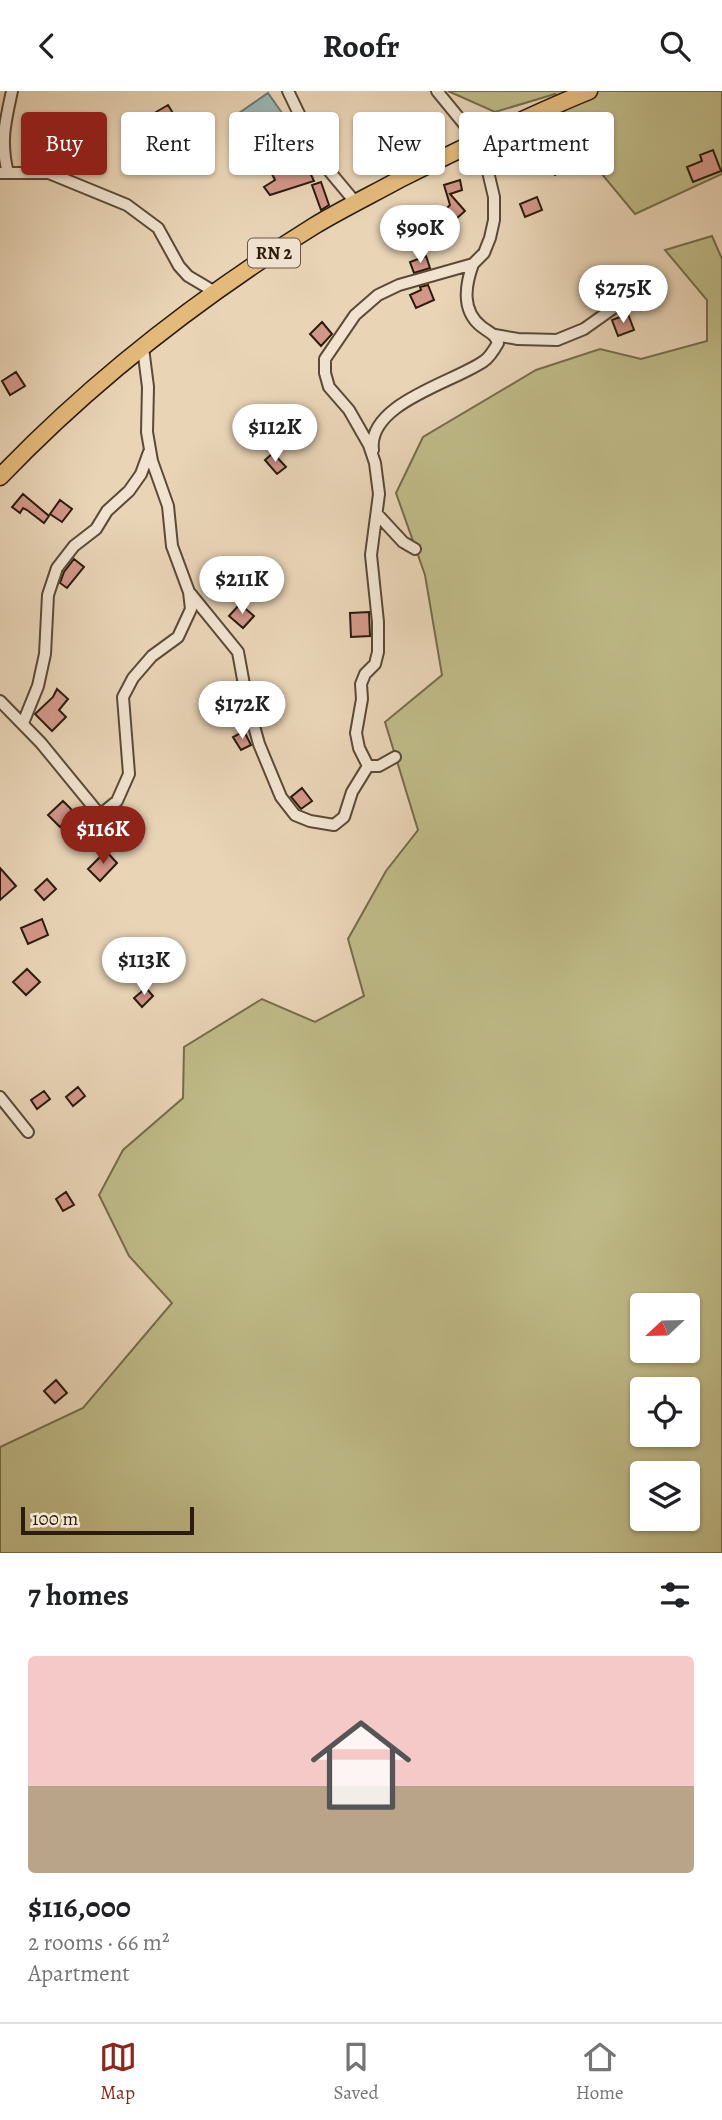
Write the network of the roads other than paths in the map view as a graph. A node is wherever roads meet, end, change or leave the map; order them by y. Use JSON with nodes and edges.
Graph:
{"nodes":[{"id":1,"x":12,"y":91,"type":"edge"},
{"id":2,"x":289,"y":91,"type":"edge"},
{"id":3,"x":437,"y":91,"type":"edge"},
{"id":4,"x":589,"y":91,"type":"edge"},
{"id":5,"x":540,"y":112,"type":"edge"},
{"id":6,"x":459,"y":118,"type":"edge"},
{"id":7,"x":459,"y":149,"type":"edge"},
{"id":8,"x":4,"y":173,"type":"edge"},
{"id":9,"x":489,"y":175,"type":"edge"},
{"id":10,"x":356,"y":203,"type":"junction"},
{"id":11,"x":473,"y":264,"type":"junction"},
{"id":12,"x":656,"y":286,"type":"dead end"},
{"id":13,"x":215,"y":292,"type":"junction"},
{"id":14,"x":495,"y":335,"type":"junction"},
{"id":15,"x":143,"y":348,"type":"junction"},
{"id":16,"x":150,"y":449,"type":"junction"},
{"id":17,"x":374,"y":463,"type":"junction"},
{"id":18,"x":0,"y":477,"type":"edge"},
{"id":19,"x":378,"y":515,"type":"junction"},
{"id":20,"x":415,"y":549,"type":"dead end"},
{"id":21,"x":189,"y":592,"type":"junction"},
{"id":22,"x":0,"y":701,"type":"edge"},
{"id":23,"x":23,"y":723,"type":"junction"},
{"id":24,"x":395,"y":757,"type":"dead end"},
{"id":25,"x":368,"y":766,"type":"junction"},
{"id":26,"x":0,"y":1097,"type":"edge"},
{"id":27,"x":28,"y":1132,"type":"dead end"}],
"edges":[{"from":1,"to":8,"type":"street"},
{"from":2,"to":10,"type":"street"},
{"from":3,"to":6,"type":"street"},
{"from":4,"to":5,"type":"main road","number":"RN 2"},
{"from":7,"to":10,"type":"main road","number":"RN 2"},
{"from":8,"to":13,"type":"street"},
{"from":9,"to":11,"type":"street"},
{"from":10,"to":13,"type":"main road","number":"RN 2"},
{"from":11,"to":14,"type":"street"},
{"from":11,"to":17,"type":"street"},
{"from":12,"to":14,"type":"street"},
{"from":13,"to":15,"type":"main road","number":"RN 2"},
{"from":14,"to":17,"type":"street"},
{"from":15,"to":16,"type":"street"},
{"from":15,"to":18,"type":"main road","number":"RN 2"},
{"from":16,"to":21,"type":"street"},
{"from":16,"to":23,"type":"street"},
{"from":17,"to":19,"type":"street"},
{"from":19,"to":20,"type":"street"},
{"from":19,"to":25,"type":"street"},
{"from":21,"to":23,"type":"street"},
{"from":21,"to":25,"type":"street"},
{"from":22,"to":23,"type":"street"},
{"from":24,"to":25,"type":"street"},
{"from":26,"to":27,"type":"street"}]}
